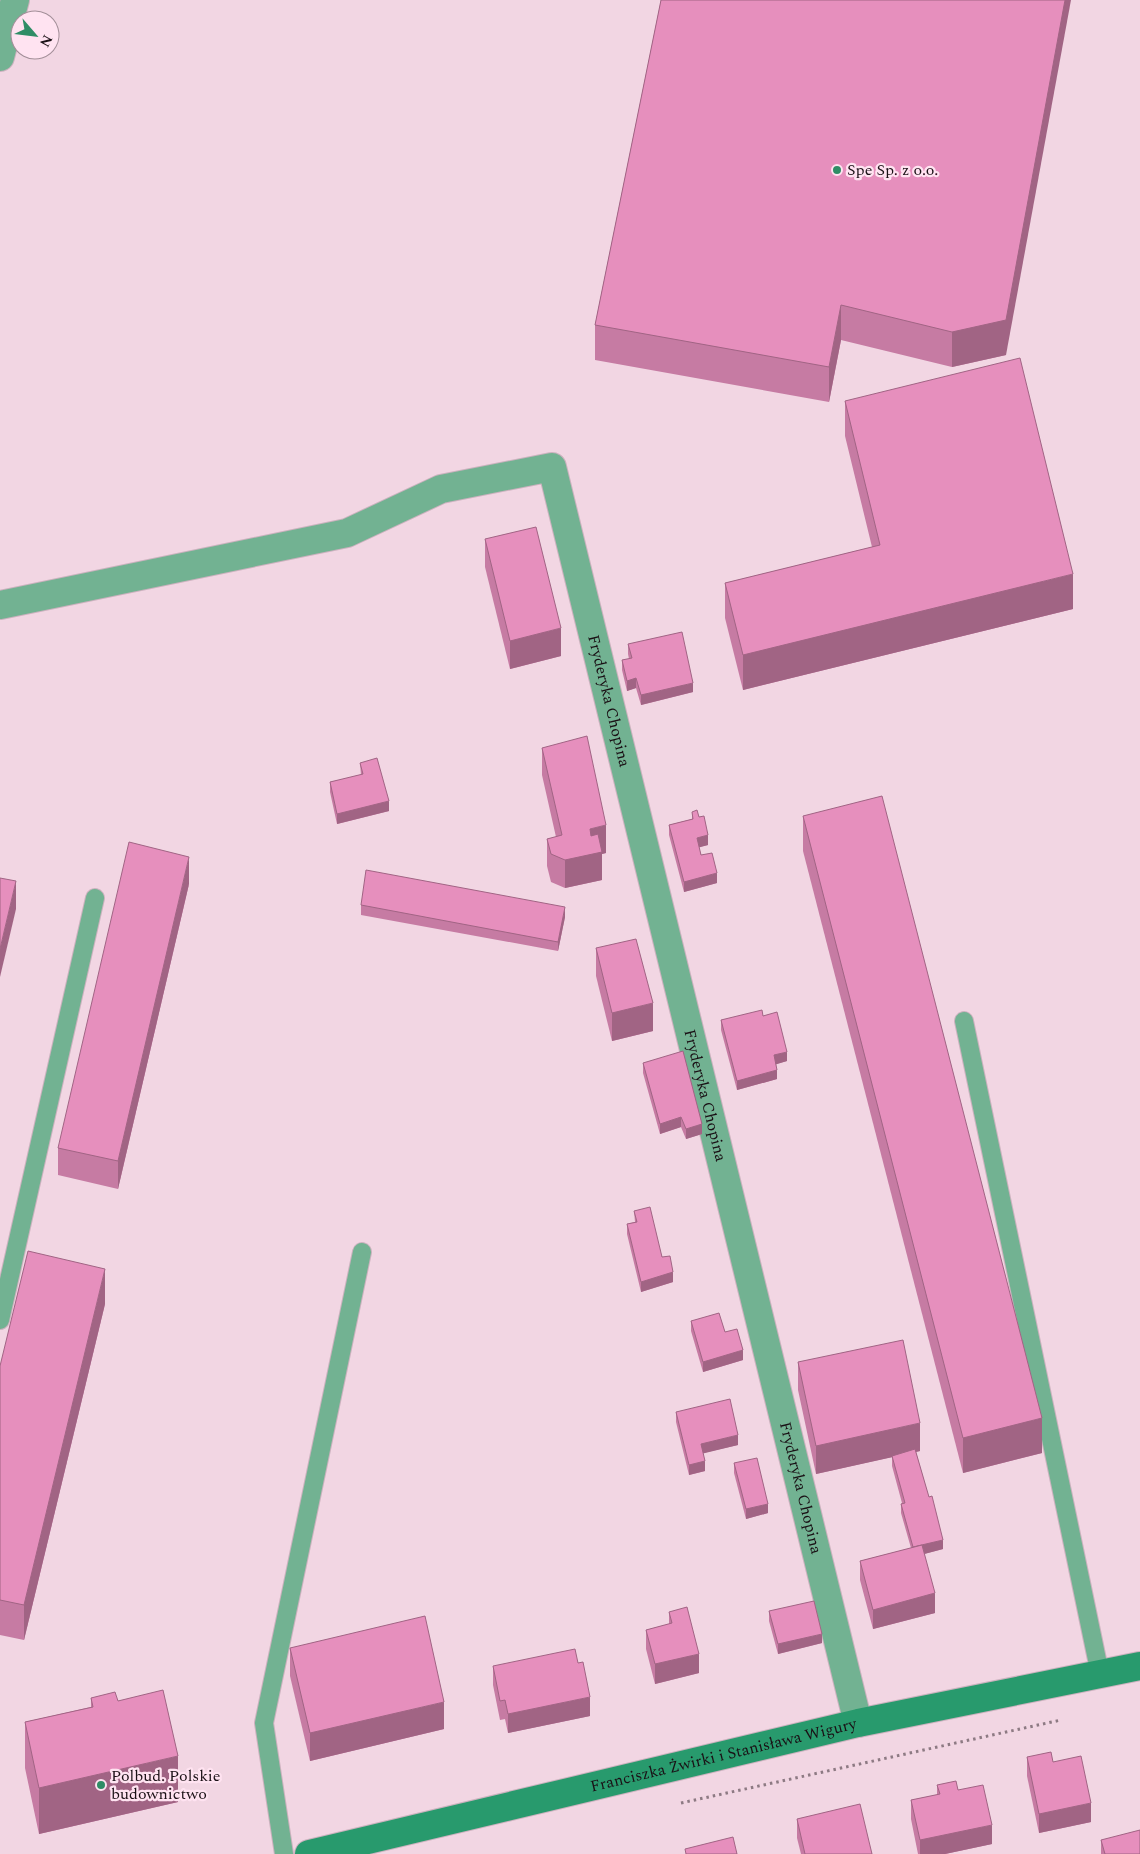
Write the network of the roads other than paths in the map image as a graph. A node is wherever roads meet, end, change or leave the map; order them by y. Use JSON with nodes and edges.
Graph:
{"nodes":[{"id":1,"x":14,"y":0,"type":"edge"},
{"id":2,"x":0,"y":57,"type":"edge"},
{"id":3,"x":0,"y":605,"type":"edge"},
{"id":4,"x":95,"y":898,"type":"dead end"},
{"id":5,"x":964,"y":1021,"type":"dead end"},
{"id":6,"x":362,"y":1252,"type":"dead end"},
{"id":7,"x":0,"y":1320,"type":"edge"},
{"id":8,"x":1140,"y":1666,"type":"edge"},
{"id":9,"x":1100,"y":1674,"type":"junction"},
{"id":10,"x":858,"y":1723,"type":"junction"},
{"id":11,"x":284,"y":1854,"type":"edge"},
{"id":12,"x":309,"y":1854,"type":"edge"}],
"edges":[{"from":1,"to":2,"type":"street"},
{"from":3,"to":10,"type":"street","name":"Fryderyka Chopina"},
{"from":4,"to":7,"type":"lane"},
{"from":5,"to":9,"type":"lane"},
{"from":6,"to":11,"type":"lane"},
{"from":8,"to":9,"type":"street","name":"Franciszka Żwirki i Stanisława Wigury"},
{"from":9,"to":10,"type":"street","name":"Franciszka Żwirki i Stanisława Wigury"},
{"from":10,"to":12,"type":"street","name":"Franciszka Żwirki i Stanisława Wigury"}]}
